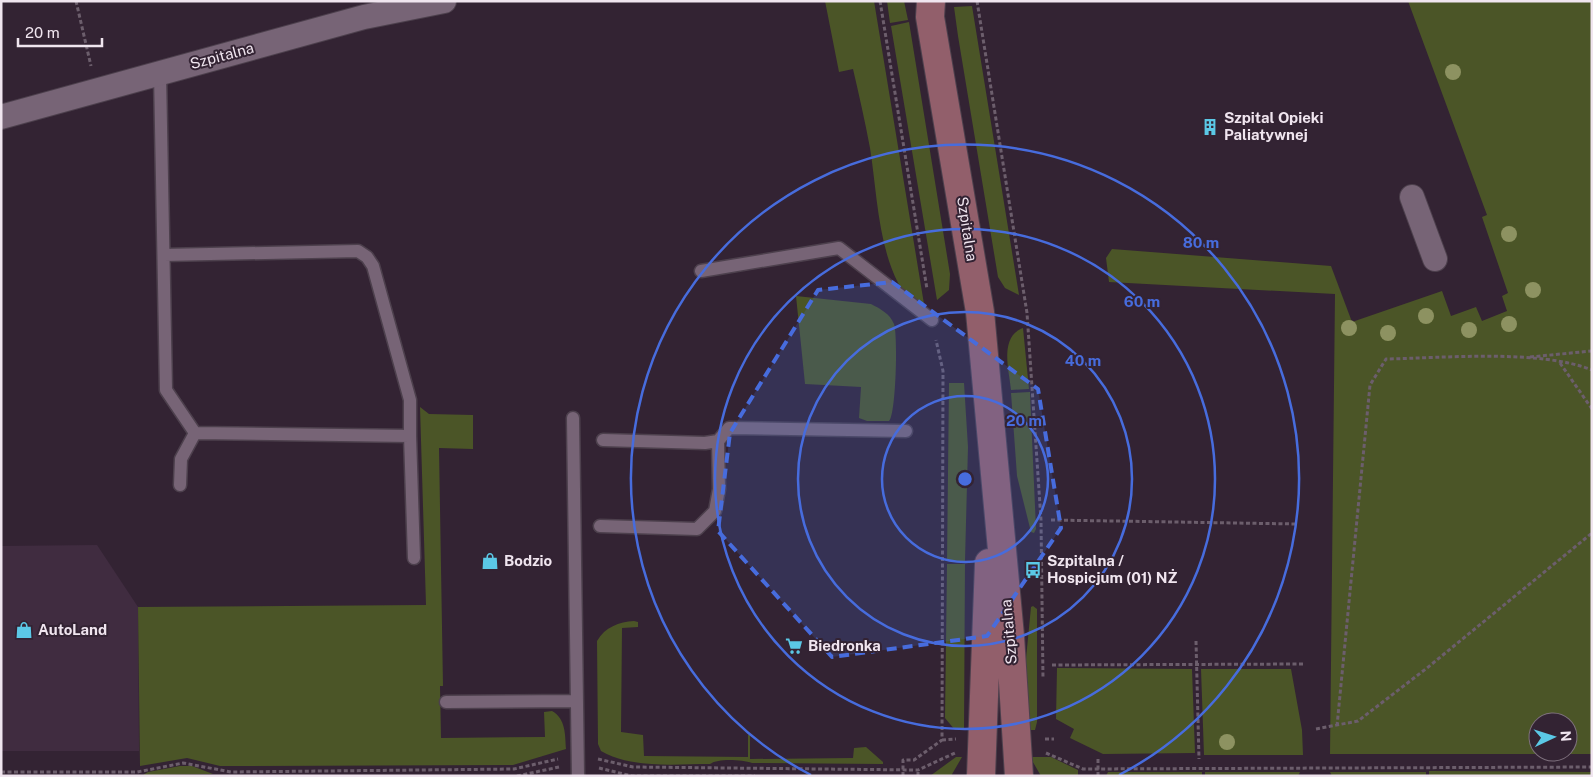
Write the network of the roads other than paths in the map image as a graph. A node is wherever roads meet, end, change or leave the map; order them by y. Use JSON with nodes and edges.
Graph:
{"nodes":[{"id":1,"x":444,"y":1,"type":"edge"},
{"id":2,"x":931,"y":1,"type":"edge"},
{"id":3,"x":160,"y":74,"type":"junction"},
{"id":4,"x":1,"y":117,"type":"edge"},
{"id":5,"x":1412,"y":197,"type":"dead end"},
{"id":6,"x":164,"y":255,"type":"junction"},
{"id":7,"x":1435,"y":259,"type":"dead end"},
{"id":8,"x":701,"y":271,"type":"dead end"},
{"id":9,"x":932,"y":320,"type":"road end"},
{"id":10,"x":573,"y":418,"type":"dead end"},
{"id":11,"x":906,"y":432,"type":"dead end"},
{"id":12,"x":196,"y":433,"type":"junction"},
{"id":13,"x":410,"y":436,"type":"junction"},
{"id":14,"x":603,"y":440,"type":"dead end"},
{"id":15,"x":718,"y":441,"type":"junction"},
{"id":16,"x":994,"y":459,"type":"junction"},
{"id":17,"x":180,"y":485,"type":"dead end"},
{"id":18,"x":600,"y":526,"type":"dead end"},
{"id":19,"x":414,"y":558,"type":"dead end"},
{"id":20,"x":576,"y":701,"type":"junction"},
{"id":21,"x":446,"y":702,"type":"dead end"},
{"id":22,"x":577,"y":764,"type":"edge"},
{"id":23,"x":981,"y":764,"type":"edge"},
{"id":24,"x":1019,"y":776,"type":"edge"}],
"edges":[{"from":1,"to":3,"type":"street","name":"Szpitalna"},
{"from":2,"to":16,"type":"street","name":"Szpitalna"},
{"from":3,"to":4,"type":"street","name":"Szpitalna"},
{"from":3,"to":6,"type":"lane"},
{"from":5,"to":7,"type":"street"},
{"from":6,"to":12,"type":"lane"},
{"from":6,"to":13,"type":"lane"},
{"from":8,"to":9,"type":"lane"},
{"from":10,"to":20,"type":"lane"},
{"from":11,"to":15,"type":"lane"},
{"from":12,"to":13,"type":"lane"},
{"from":12,"to":17,"type":"lane"},
{"from":13,"to":19,"type":"lane"},
{"from":14,"to":15,"type":"lane"},
{"from":15,"to":18,"type":"lane"},
{"from":16,"to":23,"type":"street","name":"Szpitalna"},
{"from":16,"to":24,"type":"street","name":"Szpitalna"},
{"from":20,"to":21,"type":"lane"},
{"from":20,"to":22,"type":"lane"}]}
